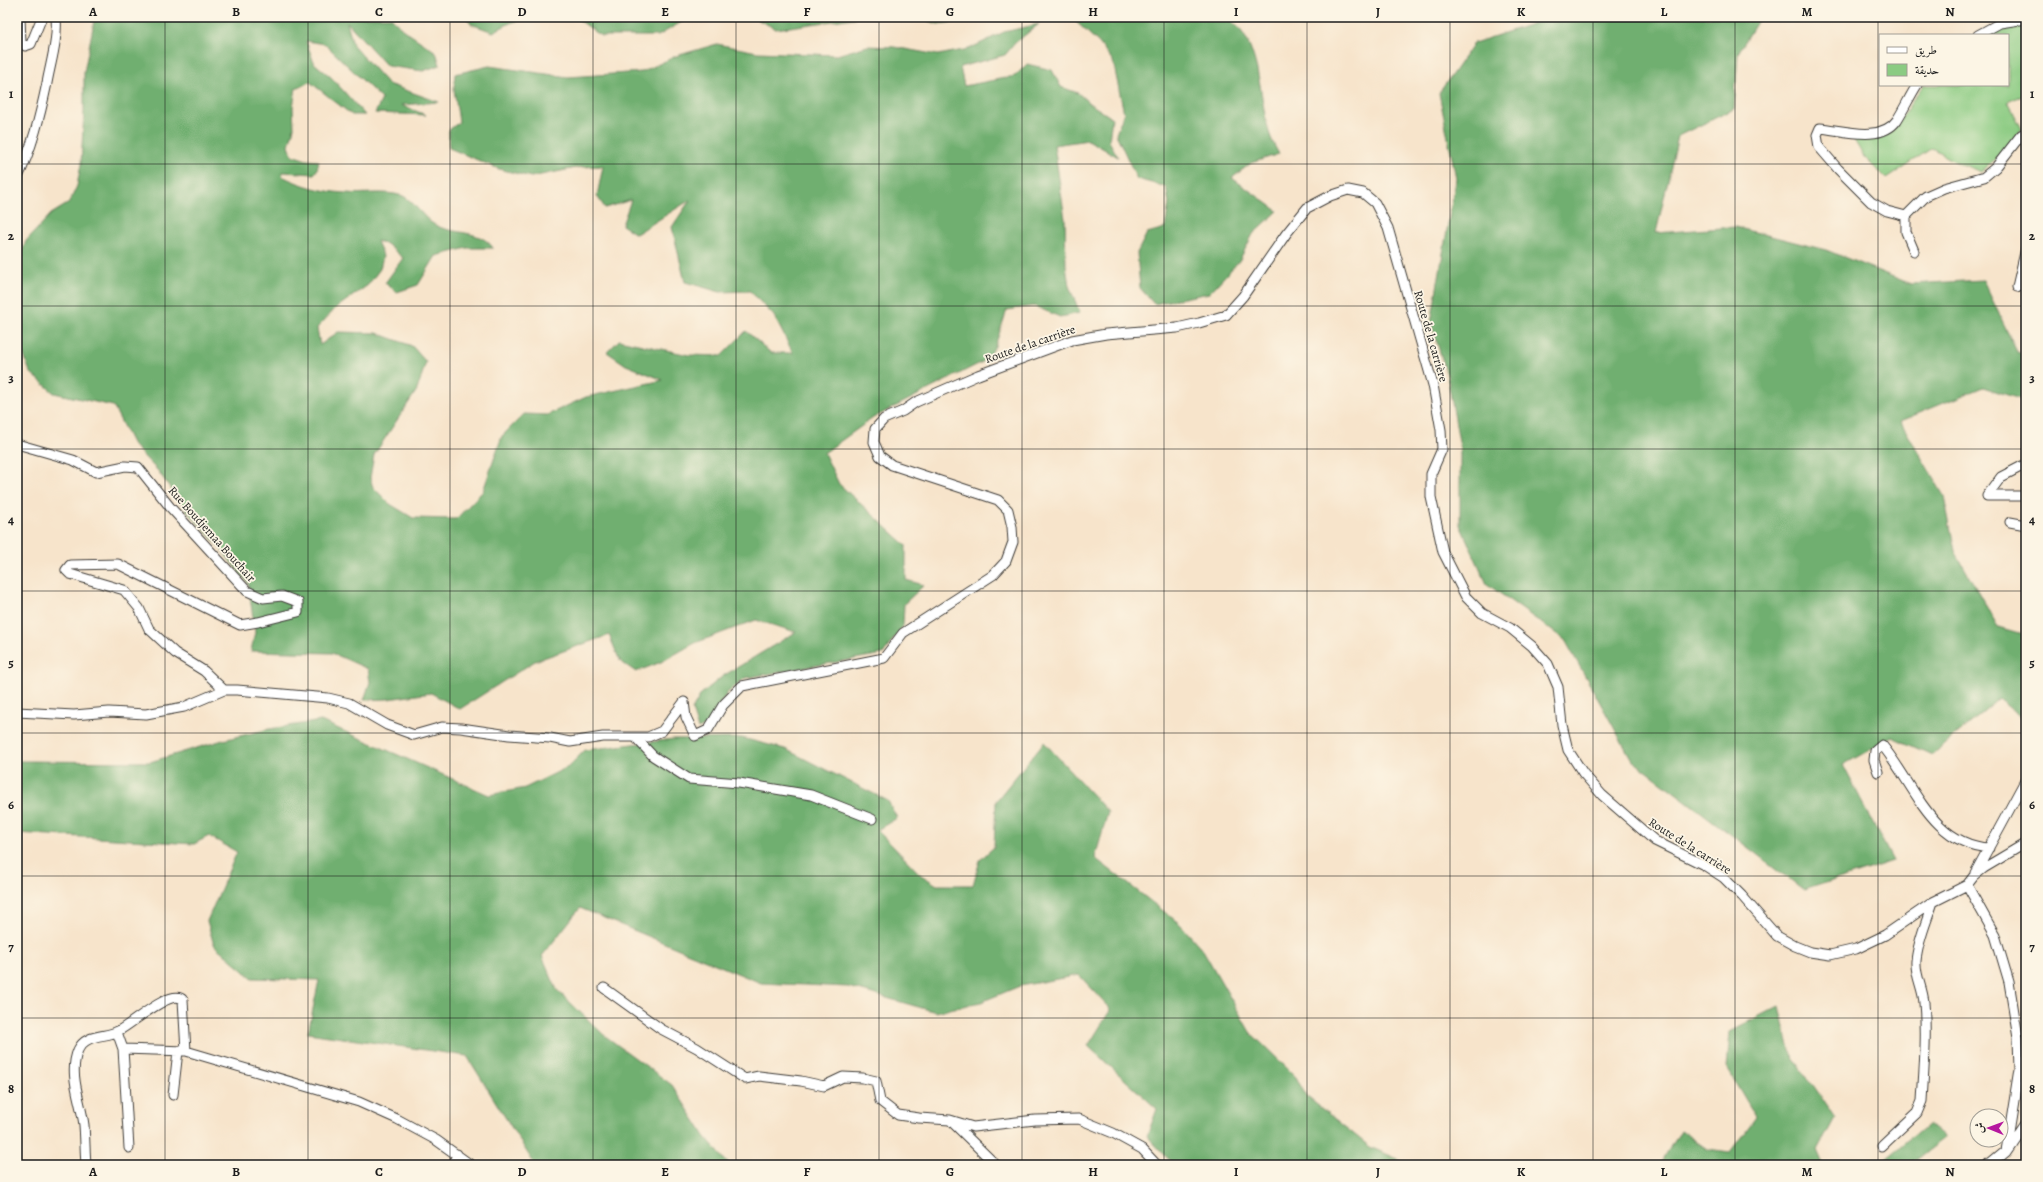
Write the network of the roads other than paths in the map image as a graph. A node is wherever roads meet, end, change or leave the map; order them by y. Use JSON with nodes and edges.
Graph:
{"nodes":[{"id":1,"x":20,"y":17,"type":"edge"},
{"id":2,"x":42,"y":17,"type":"edge"},
{"id":3,"x":56,"y":17,"type":"edge"},
{"id":4,"x":2026,"y":19,"type":"edge"},
{"id":5,"x":1980,"y":34,"type":"edge"},
{"id":6,"x":1917,"y":86,"type":"edge"},
{"id":7,"x":2026,"y":132,"type":"edge"},
{"id":8,"x":17,"y":179,"type":"edge"},
{"id":9,"x":1906,"y":216,"type":"junction"},
{"id":10,"x":2026,"y":248,"type":"edge"},
{"id":11,"x":1914,"y":251,"type":"dead end"},
{"id":12,"x":2017,"y":286,"type":"dead end"},
{"id":13,"x":17,"y":444,"type":"edge"},
{"id":14,"x":2026,"y":464,"type":"edge"},
{"id":15,"x":2026,"y":496,"type":"edge"},
{"id":16,"x":2010,"y":522,"type":"dead end"},
{"id":17,"x":2026,"y":525,"type":"edge"},
{"id":18,"x":224,"y":690,"type":"junction"},
{"id":19,"x":17,"y":712,"type":"edge"},
{"id":20,"x":635,"y":737,"type":"junction"},
{"id":21,"x":1878,"y":772,"type":"dead end"},
{"id":22,"x":2026,"y":779,"type":"edge"},
{"id":23,"x":872,"y":819,"type":"dead end"},
{"id":24,"x":2024,"y":845,"type":"edge"},
{"id":25,"x":1988,"y":848,"type":"junction"},
{"id":26,"x":1974,"y":876,"type":"junction"},
{"id":27,"x":1966,"y":885,"type":"junction"},
{"id":28,"x":1933,"y":902,"type":"junction"},
{"id":29,"x":604,"y":988,"type":"dead end"},
{"id":30,"x":117,"y":1032,"type":"junction"},
{"id":31,"x":123,"y":1049,"type":"junction"},
{"id":32,"x":182,"y":1051,"type":"junction"},
{"id":33,"x":173,"y":1095,"type":"dead end"},
{"id":34,"x":950,"y":1120,"type":"junction"},
{"id":35,"x":2026,"y":1122,"type":"edge"},
{"id":36,"x":1882,"y":1146,"type":"dead end"},
{"id":37,"x":129,"y":1148,"type":"dead end"},
{"id":38,"x":2006,"y":1151,"type":"junction"},
{"id":39,"x":457,"y":1154,"type":"junction"},
{"id":40,"x":86,"y":1165,"type":"edge"},
{"id":41,"x":456,"y":1165,"type":"edge"},
{"id":42,"x":471,"y":1165,"type":"edge"},
{"id":43,"x":996,"y":1165,"type":"edge"},
{"id":44,"x":1157,"y":1165,"type":"edge"},
{"id":45,"x":1989,"y":1165,"type":"edge"}],
"edges":[{"from":1,"to":2,"type":"street"},
{"from":3,"to":8,"type":"street"},
{"from":4,"to":5,"type":"street"},
{"from":6,"to":9,"type":"street"},
{"from":7,"to":9,"type":"street"},
{"from":9,"to":11,"type":"street"},
{"from":10,"to":12,"type":"street"},
{"from":13,"to":18,"type":"street","name":"Rue Boudjemaa Bouchair"},
{"from":14,"to":15,"type":"street"},
{"from":16,"to":17,"type":"street"},
{"from":18,"to":19,"type":"street"},
{"from":18,"to":20,"type":"street"},
{"from":20,"to":23,"type":"street"},
{"from":20,"to":28,"type":"street","name":"Route de la carrière"},
{"from":21,"to":25,"type":"street"},
{"from":22,"to":25,"type":"street"},
{"from":24,"to":26,"type":"street","name":"Route de la carrière"},
{"from":25,"to":26,"type":"street"},
{"from":26,"to":27,"type":"street","name":"Route de la carrière"},
{"from":27,"to":28,"type":"street","name":"Route de la carrière"},
{"from":27,"to":38,"type":"street"},
{"from":28,"to":36,"type":"street"},
{"from":29,"to":34,"type":"street"},
{"from":30,"to":31,"type":"street"},
{"from":30,"to":32,"type":"street"},
{"from":30,"to":40,"type":"street"},
{"from":31,"to":32,"type":"street"},
{"from":31,"to":37,"type":"street"},
{"from":32,"to":33,"type":"street"},
{"from":32,"to":39,"type":"street"},
{"from":34,"to":43,"type":"street"},
{"from":34,"to":44,"type":"street"},
{"from":35,"to":38,"type":"street"},
{"from":38,"to":45,"type":"street"},
{"from":39,"to":41,"type":"street"},
{"from":39,"to":42,"type":"street"}]}
